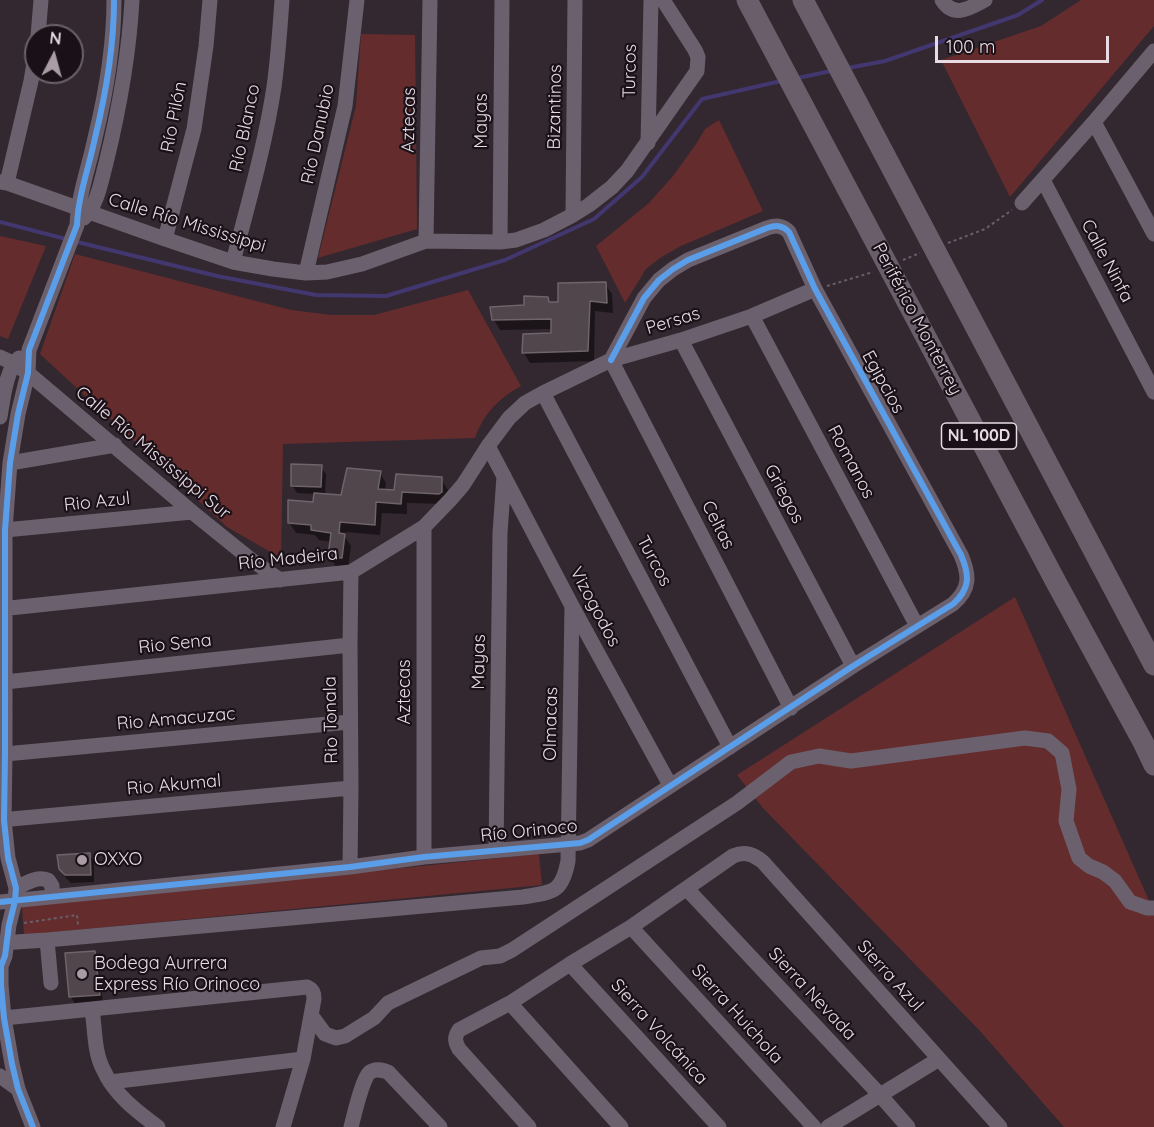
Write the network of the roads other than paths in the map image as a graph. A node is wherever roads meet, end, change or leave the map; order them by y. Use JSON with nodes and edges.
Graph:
{"nodes":[{"id":1,"x":41,"y":0,"type":"edge"},
{"id":2,"x":114,"y":0,"type":"edge"},
{"id":3,"x":132,"y":0,"type":"edge"},
{"id":4,"x":210,"y":0,"type":"edge"},
{"id":5,"x":282,"y":0,"type":"edge"},
{"id":6,"x":357,"y":0,"type":"edge"},
{"id":7,"x":430,"y":0,"type":"edge"},
{"id":8,"x":502,"y":0,"type":"edge"},
{"id":9,"x":575,"y":0,"type":"edge"},
{"id":10,"x":651,"y":0,"type":"edge"},
{"id":11,"x":663,"y":0,"type":"edge"},
{"id":12,"x":747,"y":0,"type":"edge"},
{"id":13,"x":803,"y":0,"type":"edge"},
{"id":14,"x":985,"y":0,"type":"edge"},
{"id":15,"x":943,"y":2,"type":"edge"},
{"id":16,"x":39,"y":24,"type":"edge"},
{"id":17,"x":1152,"y":59,"type":"edge"},
{"id":18,"x":30,"y":84,"type":"edge"},
{"id":19,"x":1094,"y":122,"type":"junction"},
{"id":20,"x":648,"y":142,"type":"junction"},
{"id":21,"x":1043,"y":180,"type":"junction"},
{"id":22,"x":4,"y":183,"type":"edge"},
{"id":23,"x":1022,"y":202,"type":"road end"},
{"id":24,"x":84,"y":211,"type":"junction"},
{"id":25,"x":573,"y":215,"type":"junction"},
{"id":26,"x":1154,"y":234,"type":"edge"},
{"id":27,"x":165,"y":239,"type":"junction"},
{"id":28,"x":426,"y":241,"type":"junction"},
{"id":29,"x":500,"y":242,"type":"junction"},
{"id":30,"x":233,"y":262,"type":"junction"},
{"id":31,"x":306,"y":273,"type":"junction"},
{"id":32,"x":815,"y":289,"type":"junction"},
{"id":33,"x":752,"y":316,"type":"junction"},
{"id":34,"x":681,"y":340,"type":"junction"},
{"id":35,"x":29,"y":350,"type":"junction"},
{"id":36,"x":7,"y":360,"type":"edge"},
{"id":37,"x":611,"y":360,"type":"junction"},
{"id":38,"x":28,"y":373,"type":"junction"},
{"id":39,"x":2,"y":391,"type":"edge"},
{"id":40,"x":1154,"y":392,"type":"edge"},
{"id":41,"x":543,"y":393,"type":"junction"},
{"id":42,"x":0,"y":417,"type":"edge"},
{"id":43,"x":115,"y":445,"type":"junction"},
{"id":44,"x":488,"y":446,"type":"junction"},
{"id":45,"x":10,"y":463,"type":"junction"},
{"id":46,"x":504,"y":476,"type":"junction"},
{"id":47,"x":192,"y":512,"type":"junction"},
{"id":48,"x":424,"y":527,"type":"junction"},
{"id":49,"x":5,"y":530,"type":"junction"},
{"id":50,"x":966,"y":567,"type":"joint"},
{"id":51,"x":351,"y":572,"type":"junction"},
{"id":52,"x":280,"y":580,"type":"junction"},
{"id":53,"x":572,"y":606,"type":"junction"},
{"id":54,"x":2,"y":609,"type":"edge"},
{"id":55,"x":2,"y":626,"type":"edge"},
{"id":56,"x":916,"y":626,"type":"junction"},
{"id":57,"x":350,"y":645,"type":"junction"},
{"id":58,"x":853,"y":666,"type":"junction"},
{"id":59,"x":1154,"y":666,"type":"edge"},
{"id":60,"x":4,"y":682,"type":"junction"},
{"id":61,"x":791,"y":708,"type":"junction"},
{"id":62,"x":350,"y":722,"type":"junction"},
{"id":63,"x":730,"y":747,"type":"junction"},
{"id":64,"x":5,"y":754,"type":"junction"},
{"id":65,"x":1154,"y":765,"type":"edge"},
{"id":66,"x":670,"y":785,"type":"junction"},
{"id":67,"x":351,"y":788,"type":"junction"},
{"id":68,"x":2,"y":820,"type":"edge"},
{"id":69,"x":569,"y":844,"type":"junction"},
{"id":70,"x":496,"y":850,"type":"junction"},
{"id":71,"x":424,"y":857,"type":"junction"},
{"id":72,"x":350,"y":867,"type":"junction"},
{"id":73,"x":687,"y":889,"type":"junction"},
{"id":74,"x":10,"y":897,"type":"edge"},
{"id":75,"x":1154,"y":908,"type":"edge"},
{"id":76,"x":631,"y":927,"type":"junction"},
{"id":77,"x":47,"y":940,"type":"junction"},
{"id":78,"x":3,"y":942,"type":"edge"},
{"id":79,"x":570,"y":964,"type":"junction"},
{"id":80,"x":0,"y":966,"type":"edge"},
{"id":81,"x":51,"y":982,"type":"dead end"},
{"id":82,"x":1,"y":985,"type":"edge"},
{"id":83,"x":510,"y":1004,"type":"junction"},
{"id":84,"x":92,"y":1009,"type":"junction"},
{"id":85,"x":311,"y":1015,"type":"junction"},
{"id":86,"x":4,"y":1018,"type":"junction"},
{"id":87,"x":303,"y":1059,"type":"junction"},
{"id":88,"x":939,"y":1059,"type":"junction"},
{"id":89,"x":0,"y":1076,"type":"edge"},
{"id":90,"x":111,"y":1082,"type":"junction"},
{"id":91,"x":18,"y":1089,"type":"junction"},
{"id":92,"x":880,"y":1095,"type":"junction"},
{"id":93,"x":33,"y":1126,"type":"edge"},
{"id":94,"x":158,"y":1127,"type":"edge"},
{"id":95,"x":283,"y":1127,"type":"edge"},
{"id":96,"x":351,"y":1127,"type":"edge"},
{"id":97,"x":440,"y":1127,"type":"edge"},
{"id":98,"x":529,"y":1127,"type":"edge"},
{"id":99,"x":621,"y":1127,"type":"edge"},
{"id":100,"x":719,"y":1127,"type":"edge"},
{"id":101,"x":814,"y":1127,"type":"edge"},
{"id":102,"x":828,"y":1127,"type":"edge"},
{"id":103,"x":908,"y":1127,"type":"edge"},
{"id":104,"x":1000,"y":1127,"type":"edge"}],
"edges":[{"from":1,"to":16,"type":"street"},
{"from":2,"to":24,"type":"street"},
{"from":3,"to":24,"type":"street"},
{"from":4,"to":27,"type":"street","name":"Río Pilón"},
{"from":5,"to":30,"type":"street","name":"Río Blanco"},
{"from":6,"to":31,"type":"street","name":"Río Danubio"},
{"from":7,"to":28,"type":"street","name":"Aztecas"},
{"from":8,"to":29,"type":"street","name":"Mayas"},
{"from":9,"to":25,"type":"street","name":"Bizantinos"},
{"from":10,"to":20,"type":"street","name":"Turcos"},
{"from":11,"to":20,"type":"street","name":"Calle Río Mississippi"},
{"from":12,"to":65,"type":"highway","name":"Periférico Monterrey","number":"NL 100D"},
{"from":13,"to":59,"type":"highway","number":"NL 100D"},
{"from":14,"to":15,"type":"street"},
{"from":17,"to":19,"type":"street"},
{"from":18,"to":22,"type":"street"},
{"from":19,"to":21,"type":"street"},
{"from":19,"to":26,"type":"street"},
{"from":20,"to":25,"type":"street","name":"Calle Río Mississippi"},
{"from":21,"to":23,"type":"street"},
{"from":21,"to":40,"type":"street","name":"Calle Ninfa"},
{"from":22,"to":24,"type":"street","name":"Calle Río Mississippi"},
{"from":24,"to":27,"type":"street","name":"Calle Río Mississippi"},
{"from":24,"to":35,"type":"street"},
{"from":25,"to":29,"type":"street","name":"Calle Río Mississippi"},
{"from":27,"to":30,"type":"street","name":"Calle Río Mississippi"},
{"from":28,"to":29,"type":"street","name":"Calle Río Mississippi"},
{"from":28,"to":31,"type":"street","name":"Calle Río Mississippi"},
{"from":30,"to":31,"type":"street","name":"Calle Río Mississippi"},
{"from":32,"to":33,"type":"street","name":"Persas"},
{"from":32,"to":37,"type":"street","name":"Egipcios"},
{"from":32,"to":50,"type":"street","name":"Egipcios"},
{"from":33,"to":34,"type":"street","name":"Persas"},
{"from":33,"to":56,"type":"street","name":"Romanos"},
{"from":34,"to":37,"type":"street","name":"Persas"},
{"from":34,"to":58,"type":"street","name":"Griegos"},
{"from":35,"to":36,"type":"street"},
{"from":35,"to":38,"type":"street"},
{"from":36,"to":38,"type":"street","name":"Calle Río Mississippi Sur"},
{"from":36,"to":39,"type":"street"},
{"from":37,"to":41,"type":"street","name":"Persas"},
{"from":37,"to":61,"type":"street","name":"Celtas"},
{"from":38,"to":43,"type":"street","name":"Calle Río Mississippi Sur"},
{"from":38,"to":45,"type":"street"},
{"from":39,"to":42,"type":"street"},
{"from":41,"to":44,"type":"street","name":"Río Madeira"},
{"from":41,"to":63,"type":"street","name":"Turcos"},
{"from":43,"to":45,"type":"street"},
{"from":43,"to":47,"type":"street","name":"Calle Río Mississippi Sur"},
{"from":44,"to":46,"type":"street","name":"Vizogodos"},
{"from":44,"to":48,"type":"street","name":"Río Madeira"},
{"from":45,"to":49,"type":"street"},
{"from":46,"to":53,"type":"street","name":"Vizogodos"},
{"from":46,"to":70,"type":"street","name":"Mayas"},
{"from":47,"to":49,"type":"street","name":"Rio Azul"},
{"from":47,"to":52,"type":"street","name":"Calle Río Mississippi Sur"},
{"from":48,"to":51,"type":"street","name":"Río Madeira"},
{"from":48,"to":71,"type":"street","name":"Aztecas"},
{"from":49,"to":54,"type":"street"},
{"from":50,"to":56,"type":"street","name":"Río Orinoco"},
{"from":51,"to":52,"type":"street","name":"Río Madeira"},
{"from":51,"to":57,"type":"street","name":"Rio Tonala"},
{"from":52,"to":54,"type":"street","name":"Río Madeira"},
{"from":53,"to":66,"type":"street","name":"Vizogodos"},
{"from":53,"to":69,"type":"street","name":"Olmacas"},
{"from":54,"to":55,"type":"street"},
{"from":55,"to":60,"type":"street"},
{"from":56,"to":58,"type":"street","name":"Río Orinoco"},
{"from":57,"to":60,"type":"street","name":"Rio Sena"},
{"from":57,"to":62,"type":"street","name":"Rio Tonala"},
{"from":58,"to":61,"type":"street","name":"Río Orinoco"},
{"from":60,"to":64,"type":"street"},
{"from":61,"to":63,"type":"street","name":"Río Orinoco"},
{"from":62,"to":64,"type":"street","name":"Rio Amacuzac"},
{"from":62,"to":67,"type":"street","name":"Rio Tonala"},
{"from":63,"to":66,"type":"street","name":"Río Orinoco"},
{"from":64,"to":68,"type":"street"},
{"from":66,"to":69,"type":"street","name":"Río Orinoco"},
{"from":67,"to":68,"type":"street","name":"Rio Akumal"},
{"from":67,"to":72,"type":"street","name":"Rio Tonala"},
{"from":68,"to":74,"type":"street"},
{"from":69,"to":70,"type":"street","name":"Río Orinoco"},
{"from":69,"to":77,"type":"street","name":"Río Orinoco"},
{"from":70,"to":71,"type":"street","name":"Río Orinoco"},
{"from":71,"to":72,"type":"street","name":"Río Orinoco"},
{"from":72,"to":74,"type":"street","name":"Río Orinoco"},
{"from":73,"to":76,"type":"street"},
{"from":73,"to":88,"type":"street","name":"Sierra Azul"},
{"from":73,"to":92,"type":"street","name":"Sierra Nevada"},
{"from":74,"to":78,"type":"street"},
{"from":75,"to":85,"type":"street"},
{"from":76,"to":79,"type":"street"},
{"from":76,"to":101,"type":"street","name":"Sierra Huichola"},
{"from":77,"to":78,"type":"street","name":"Río Orinoco"},
{"from":77,"to":81,"type":"street"},
{"from":78,"to":80,"type":"street"},
{"from":79,"to":83,"type":"street"},
{"from":79,"to":100,"type":"street","name":"Sierra Volcánica"},
{"from":80,"to":82,"type":"street"},
{"from":82,"to":86,"type":"street"},
{"from":83,"to":98,"type":"street"},
{"from":83,"to":99,"type":"street"},
{"from":84,"to":85,"type":"street"},
{"from":84,"to":86,"type":"street"},
{"from":84,"to":90,"type":"street"},
{"from":85,"to":87,"type":"street"},
{"from":86,"to":91,"type":"street"},
{"from":87,"to":90,"type":"street"},
{"from":87,"to":95,"type":"street"},
{"from":88,"to":92,"type":"street"},
{"from":88,"to":104,"type":"street","name":"Sierra Azul"},
{"from":89,"to":91,"type":"street"},
{"from":90,"to":94,"type":"street"},
{"from":91,"to":93,"type":"street"},
{"from":92,"to":102,"type":"street"},
{"from":92,"to":103,"type":"street","name":"Sierra Nevada"},
{"from":96,"to":97,"type":"street"}]}
